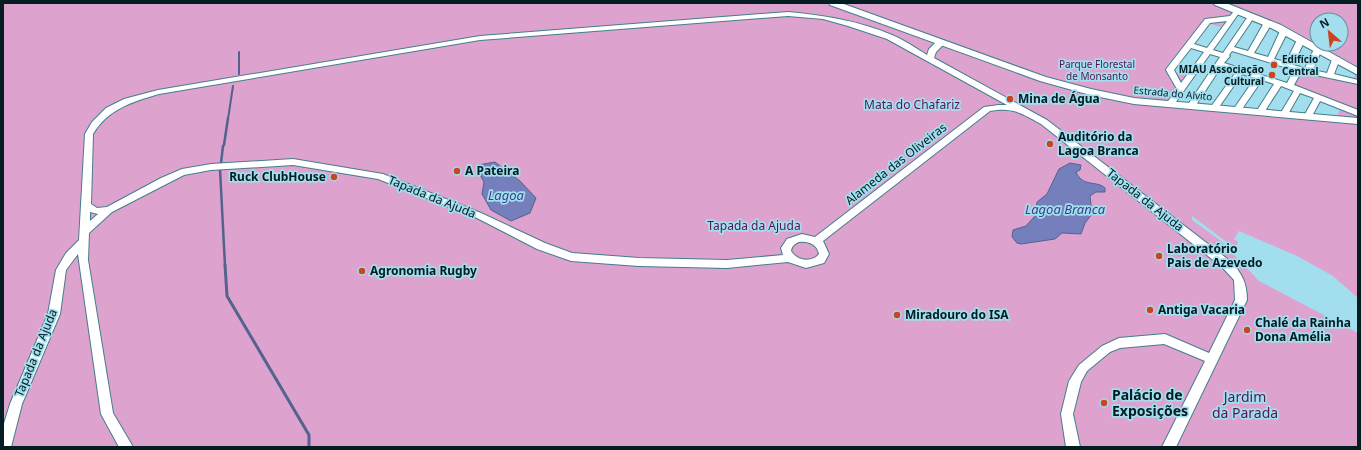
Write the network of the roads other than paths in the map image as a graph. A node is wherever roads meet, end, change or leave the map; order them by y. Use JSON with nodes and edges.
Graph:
{"nodes":[{"id":1,"x":833,"y":3,"type":"edge"},
{"id":2,"x":1218,"y":3,"type":"edge"},
{"id":3,"x":1233,"y":12,"type":"junction"},
{"id":4,"x":1251,"y":16,"type":"junction"},
{"id":5,"x":1268,"y":23,"type":"junction"},
{"id":6,"x":1284,"y":31,"type":"junction"},
{"id":7,"x":1301,"y":40,"type":"junction"},
{"id":8,"x":941,"y":42,"type":"junction"},
{"id":9,"x":1309,"y":44,"type":"edge"},
{"id":10,"x":1190,"y":45,"type":"junction"},
{"id":11,"x":1231,"y":48,"type":"junction"},
{"id":12,"x":1210,"y":51,"type":"junction"},
{"id":13,"x":1317,"y":52,"type":"edge"},
{"id":14,"x":1323,"y":52,"type":"edge"},
{"id":15,"x":1250,"y":54,"type":"junction"},
{"id":16,"x":931,"y":55,"type":"junction"},
{"id":17,"x":1226,"y":56,"type":"junction"},
{"id":18,"x":1336,"y":59,"type":"junction"},
{"id":19,"x":1270,"y":60,"type":"junction"},
{"id":20,"x":1220,"y":64,"type":"junction"},
{"id":21,"x":1288,"y":66,"type":"junction"},
{"id":22,"x":1298,"y":69,"type":"junction"},
{"id":23,"x":1240,"y":70,"type":"junction"},
{"id":24,"x":1308,"y":71,"type":"junction"},
{"id":25,"x":1330,"y":76,"type":"junction"},
{"id":26,"x":1356,"y":76,"type":"edge"},
{"id":27,"x":1260,"y":77,"type":"junction"},
{"id":28,"x":1279,"y":83,"type":"junction"},
{"id":29,"x":1289,"y":86,"type":"junction"},
{"id":30,"x":982,"y":89,"type":"junction"},
{"id":31,"x":1181,"y":90,"type":"junction"},
{"id":32,"x":1298,"y":90,"type":"junction"},
{"id":33,"x":1318,"y":98,"type":"junction"},
{"id":34,"x":1170,"y":104,"type":"junction"},
{"id":35,"x":1191,"y":106,"type":"junction"},
{"id":36,"x":1017,"y":108,"type":"junction"},
{"id":37,"x":1214,"y":108,"type":"junction"},
{"id":38,"x":1341,"y":108,"type":"junction"},
{"id":39,"x":987,"y":109,"type":"junction"},
{"id":40,"x":1237,"y":110,"type":"junction"},
{"id":41,"x":1260,"y":112,"type":"junction"},
{"id":42,"x":1358,"y":113,"type":"edge"},
{"id":43,"x":1284,"y":114,"type":"junction"},
{"id":44,"x":1308,"y":116,"type":"junction"},
{"id":45,"x":1336,"y":118,"type":"junction"},
{"id":46,"x":1358,"y":121,"type":"edge"},
{"id":47,"x":86,"y":206,"type":"junction"},
{"id":48,"x":110,"y":210,"type":"junction"},
{"id":49,"x":84,"y":237,"type":"junction"},
{"id":50,"x":816,"y":241,"type":"junction"},
{"id":51,"x":790,"y":258,"type":"junction"},
{"id":52,"x":1212,"y":358,"type":"junction"},
{"id":53,"x":4,"y":447,"type":"edge"},
{"id":54,"x":126,"y":447,"type":"edge"},
{"id":55,"x":1074,"y":447,"type":"edge"},
{"id":56,"x":1169,"y":447,"type":"edge"}],
"edges":[{"from":1,"to":8,"type":"street","name":"Estrada do Alvito"},
{"from":2,"to":3,"type":"main road"},
{"from":3,"to":4,"type":"main road"},
{"from":3,"to":10,"type":"street"},
{"from":3,"to":12,"type":"street"},
{"from":4,"to":5,"type":"main road"},
{"from":4,"to":11,"type":"street"},
{"from":5,"to":6,"type":"main road"},
{"from":5,"to":15,"type":"street"},
{"from":6,"to":7,"type":"main road"},
{"from":6,"to":19,"type":"street"},
{"from":7,"to":9,"type":"main road"},
{"from":7,"to":21,"type":"street"},
{"from":8,"to":16,"type":"street"},
{"from":8,"to":34,"type":"street","name":"Estrada do Alvito"},
{"from":10,"to":12,"type":"street"},
{"from":10,"to":31,"type":"street"},
{"from":11,"to":15,"type":"street"},
{"from":11,"to":17,"type":"street"},
{"from":12,"to":17,"type":"street"},
{"from":12,"to":31,"type":"street"},
{"from":13,"to":24,"type":"street"},
{"from":14,"to":18,"type":"main road"},
{"from":15,"to":19,"type":"street"},
{"from":16,"to":30,"type":"street","name":"Tapada da Ajuda"},
{"from":16,"to":47,"type":"street","name":"Tapada da Ajuda"},
{"from":17,"to":20,"type":"street"},
{"from":18,"to":25,"type":"street"},
{"from":18,"to":26,"type":"main road"},
{"from":19,"to":21,"type":"street"},
{"from":20,"to":23,"type":"street"},
{"from":20,"to":35,"type":"street"},
{"from":21,"to":22,"type":"street"},
{"from":22,"to":24,"type":"street"},
{"from":22,"to":29,"type":"street"},
{"from":23,"to":27,"type":"street"},
{"from":23,"to":37,"type":"street"},
{"from":24,"to":25,"type":"street"},
{"from":25,"to":26,"type":"street"},
{"from":27,"to":28,"type":"street"},
{"from":27,"to":40,"type":"street"},
{"from":28,"to":29,"type":"street"},
{"from":28,"to":41,"type":"street"},
{"from":29,"to":32,"type":"street"},
{"from":30,"to":36,"type":"street","name":"Tapada da Ajuda"},
{"from":30,"to":39,"type":"street"},
{"from":31,"to":34,"type":"street"},
{"from":32,"to":33,"type":"street"},
{"from":32,"to":43,"type":"street"},
{"from":33,"to":38,"type":"street"},
{"from":33,"to":44,"type":"street"},
{"from":34,"to":35,"type":"street","name":"Estrada do Alvito"},
{"from":35,"to":37,"type":"street","name":"Estrada do Alvito"},
{"from":36,"to":39,"type":"street"},
{"from":36,"to":52,"type":"street","name":"Tapada da Ajuda"},
{"from":37,"to":40,"type":"street","name":"Estrada do Alvito"},
{"from":38,"to":42,"type":"street"},
{"from":38,"to":45,"type":"street"},
{"from":39,"to":50,"type":"street","name":"Alameda das Oliveiras"},
{"from":40,"to":41,"type":"street","name":"Estrada do Alvito"},
{"from":41,"to":43,"type":"street","name":"Estrada do Alvito"},
{"from":43,"to":44,"type":"street","name":"Estrada do Alvito"},
{"from":44,"to":45,"type":"street","name":"Estrada do Alvito"},
{"from":45,"to":46,"type":"street","name":"Estrada do Alvito"},
{"from":47,"to":48,"type":"street"},
{"from":47,"to":49,"type":"street"},
{"from":48,"to":49,"type":"street","name":"Tapada da Ajuda"},
{"from":48,"to":51,"type":"street","name":"Tapada da Ajuda"},
{"from":49,"to":53,"type":"street","name":"Tapada da Ajuda"},
{"from":49,"to":54,"type":"street"},
{"from":50,"to":51,"type":"street"},
{"from":50,"to":51,"type":"street"},
{"from":52,"to":55,"type":"street"},
{"from":52,"to":56,"type":"street","name":"Tapada da Ajuda"}]}
